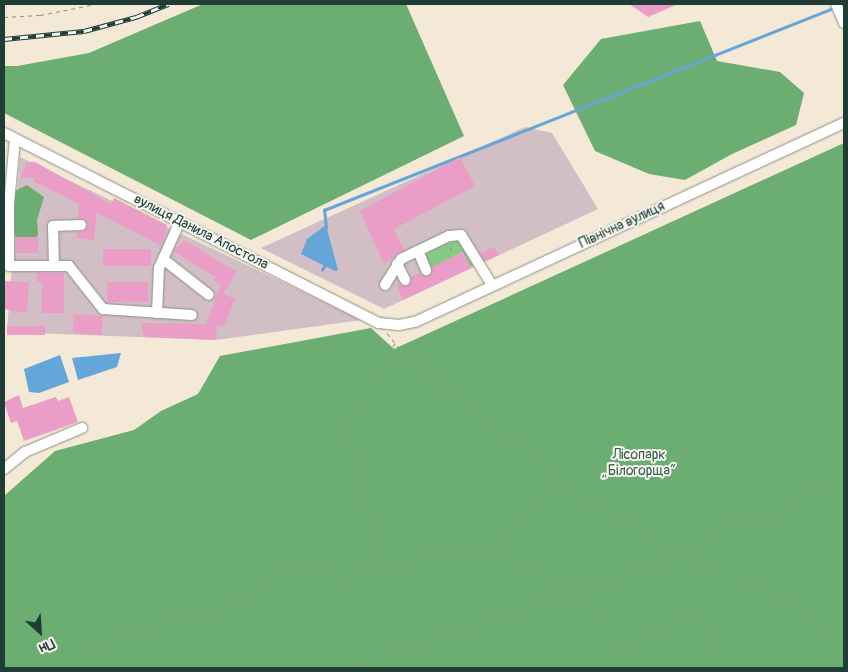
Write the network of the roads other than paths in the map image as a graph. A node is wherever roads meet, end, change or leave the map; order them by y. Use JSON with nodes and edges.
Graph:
{"nodes":[{"id":1,"x":836,"y":4,"type":"edge"},
{"id":2,"x":844,"y":23,"type":"edge"},
{"id":3,"x":844,"y":123,"type":"edge"},
{"id":4,"x":4,"y":133,"type":"edge"},
{"id":5,"x":15,"y":139,"type":"junction"},
{"id":6,"x":180,"y":221,"type":"junction"},
{"id":7,"x":81,"y":225,"type":"dead end"},
{"id":8,"x":418,"y":251,"type":"junction"},
{"id":9,"x":163,"y":259,"type":"junction"},
{"id":10,"x":398,"y":264,"type":"junction"},
{"id":11,"x":54,"y":266,"type":"junction"},
{"id":12,"x":426,"y":270,"type":"dead end"},
{"id":13,"x":405,"y":280,"type":"dead end"},
{"id":14,"x":385,"y":285,"type":"dead end"},
{"id":15,"x":492,"y":285,"type":"junction"},
{"id":16,"x":209,"y":295,"type":"dead end"},
{"id":17,"x":158,"y":313,"type":"junction"},
{"id":18,"x":192,"y":315,"type":"dead end"},
{"id":19,"x":399,"y":325,"type":"joint"},
{"id":20,"x":82,"y":428,"type":"dead end"},
{"id":21,"x":4,"y":469,"type":"edge"}],
"edges":[{"from":1,"to":2,"type":"street"},
{"from":3,"to":15,"type":"street","name":"Північна вулиця"},
{"from":4,"to":5,"type":"street","name":"вулиця Данила Апостола"},
{"from":5,"to":6,"type":"street","name":"вулиця Данила Апостола"},
{"from":5,"to":11,"type":"street"},
{"from":6,"to":9,"type":"street"},
{"from":6,"to":19,"type":"street","name":"вулиця Данила Апостола"},
{"from":7,"to":11,"type":"street"},
{"from":8,"to":10,"type":"street"},
{"from":8,"to":12,"type":"street"},
{"from":8,"to":15,"type":"street"},
{"from":9,"to":16,"type":"street"},
{"from":9,"to":17,"type":"street"},
{"from":10,"to":13,"type":"street"},
{"from":10,"to":14,"type":"street"},
{"from":11,"to":17,"type":"street"},
{"from":15,"to":19,"type":"street","name":"Північна вулиця"},
{"from":17,"to":18,"type":"street"},
{"from":20,"to":21,"type":"street"}]}
